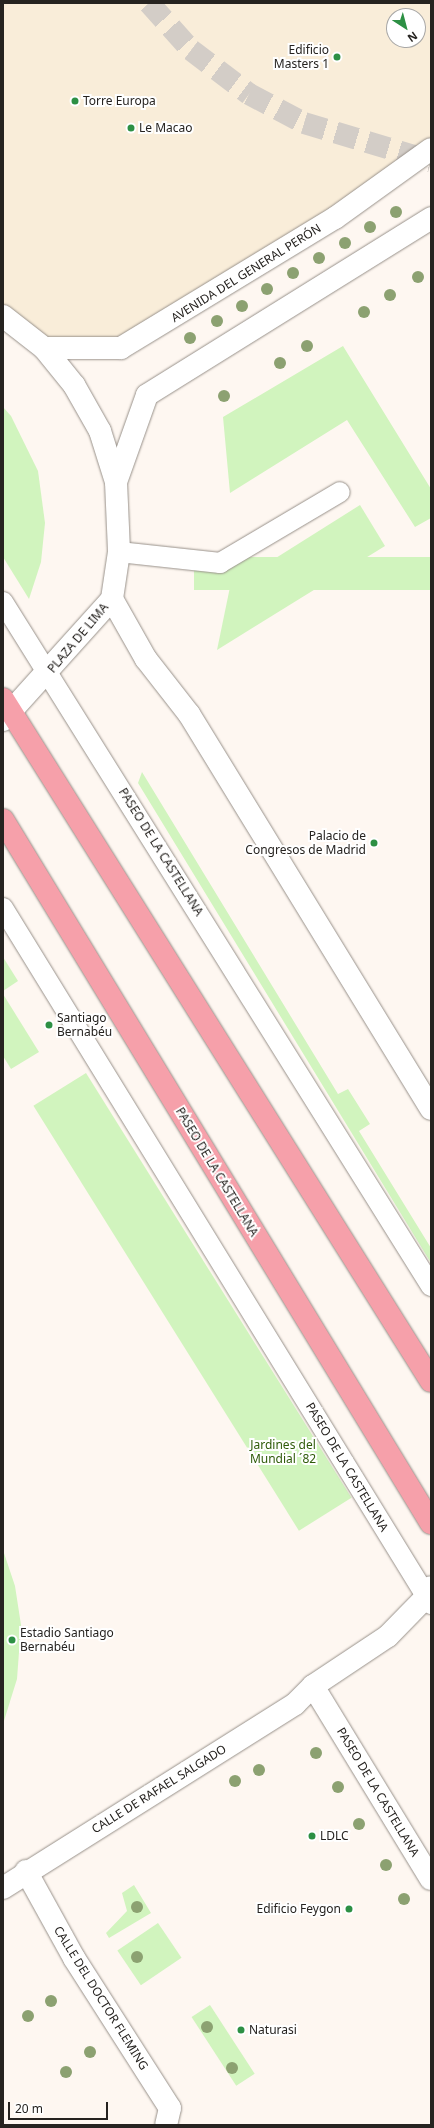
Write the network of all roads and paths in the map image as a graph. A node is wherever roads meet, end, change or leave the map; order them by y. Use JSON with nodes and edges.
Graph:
{"nodes":[{"id":1,"x":431,"y":149,"type":"edge"},
{"id":2,"x":431,"y":218,"type":"edge"},
{"id":3,"x":431,"y":230,"type":"edge"},
{"id":4,"x":386,"y":248,"type":"junction"},
{"id":5,"x":3,"y":316,"type":"edge"},
{"id":6,"x":44,"y":348,"type":"junction"},
{"id":7,"x":116,"y":482,"type":"junction"},
{"id":8,"x":340,"y":492,"type":"dead end"},
{"id":9,"x":119,"y":552,"type":"junction"},
{"id":10,"x":112,"y":599,"type":"junction"},
{"id":11,"x":3,"y":602,"type":"edge"},
{"id":12,"x":48,"y":674,"type":"junction"},
{"id":13,"x":6,"y":711,"type":"edge"},
{"id":14,"x":3,"y":820,"type":"edge"},
{"id":15,"x":3,"y":908,"type":"edge"},
{"id":16,"x":431,"y":1109,"type":"edge"},
{"id":17,"x":431,"y":1286,"type":"edge"},
{"id":18,"x":431,"y":1382,"type":"edge"},
{"id":19,"x":431,"y":1523,"type":"edge"},
{"id":20,"x":429,"y":1596,"type":"edge"},
{"id":21,"x":313,"y":1686,"type":"junction"},
{"id":22,"x":26,"y":1871,"type":"junction"},
{"id":23,"x":431,"y":1879,"type":"edge"},
{"id":24,"x":3,"y":1888,"type":"edge"},
{"id":25,"x":166,"y":2125,"type":"edge"}],
"edges":[{"from":1,"to":6,"type":"street","name":"AVENIDA DEL GENERAL PERÓN"},
{"from":2,"to":4,"type":"street"},
{"from":3,"to":4,"type":"street"},
{"from":4,"to":7,"type":"street"},
{"from":5,"to":6,"type":"street","name":"PLAZA DE LIMA"},
{"from":6,"to":7,"type":"street","name":"PLAZA DE LIMA"},
{"from":7,"to":9,"type":"street","name":"PLAZA DE LIMA"},
{"from":8,"to":9,"type":"lane"},
{"from":9,"to":10,"type":"street","name":"PLAZA DE LIMA"},
{"from":10,"to":12,"type":"street","name":"PLAZA DE LIMA"},
{"from":10,"to":16,"type":"street"},
{"from":11,"to":12,"type":"lane","name":"PASEO DE LA CASTELLANA"},
{"from":12,"to":13,"type":"street","name":"PLAZA DE LIMA"},
{"from":12,"to":17,"type":"lane","name":"PASEO DE LA CASTELLANA"},
{"from":13,"to":18,"type":"highway"},
{"from":14,"to":19,"type":"highway","name":"PASEO DE LA CASTELLANA"},
{"from":15,"to":20,"type":"lane","name":"PASEO DE LA CASTELLANA"},
{"from":20,"to":21,"type":"street","name":"PASEO DE LA CASTELLANA"},
{"from":21,"to":22,"type":"street","name":"CALLE DE RAFAEL SALGADO"},
{"from":21,"to":23,"type":"street","name":"PASEO DE LA CASTELLANA"},
{"from":22,"to":24,"type":"street","name":"CALLE DE RAFAEL SALGADO"},
{"from":22,"to":25,"type":"street","name":"CALLE DEL DOCTOR FLEMING"}]}
